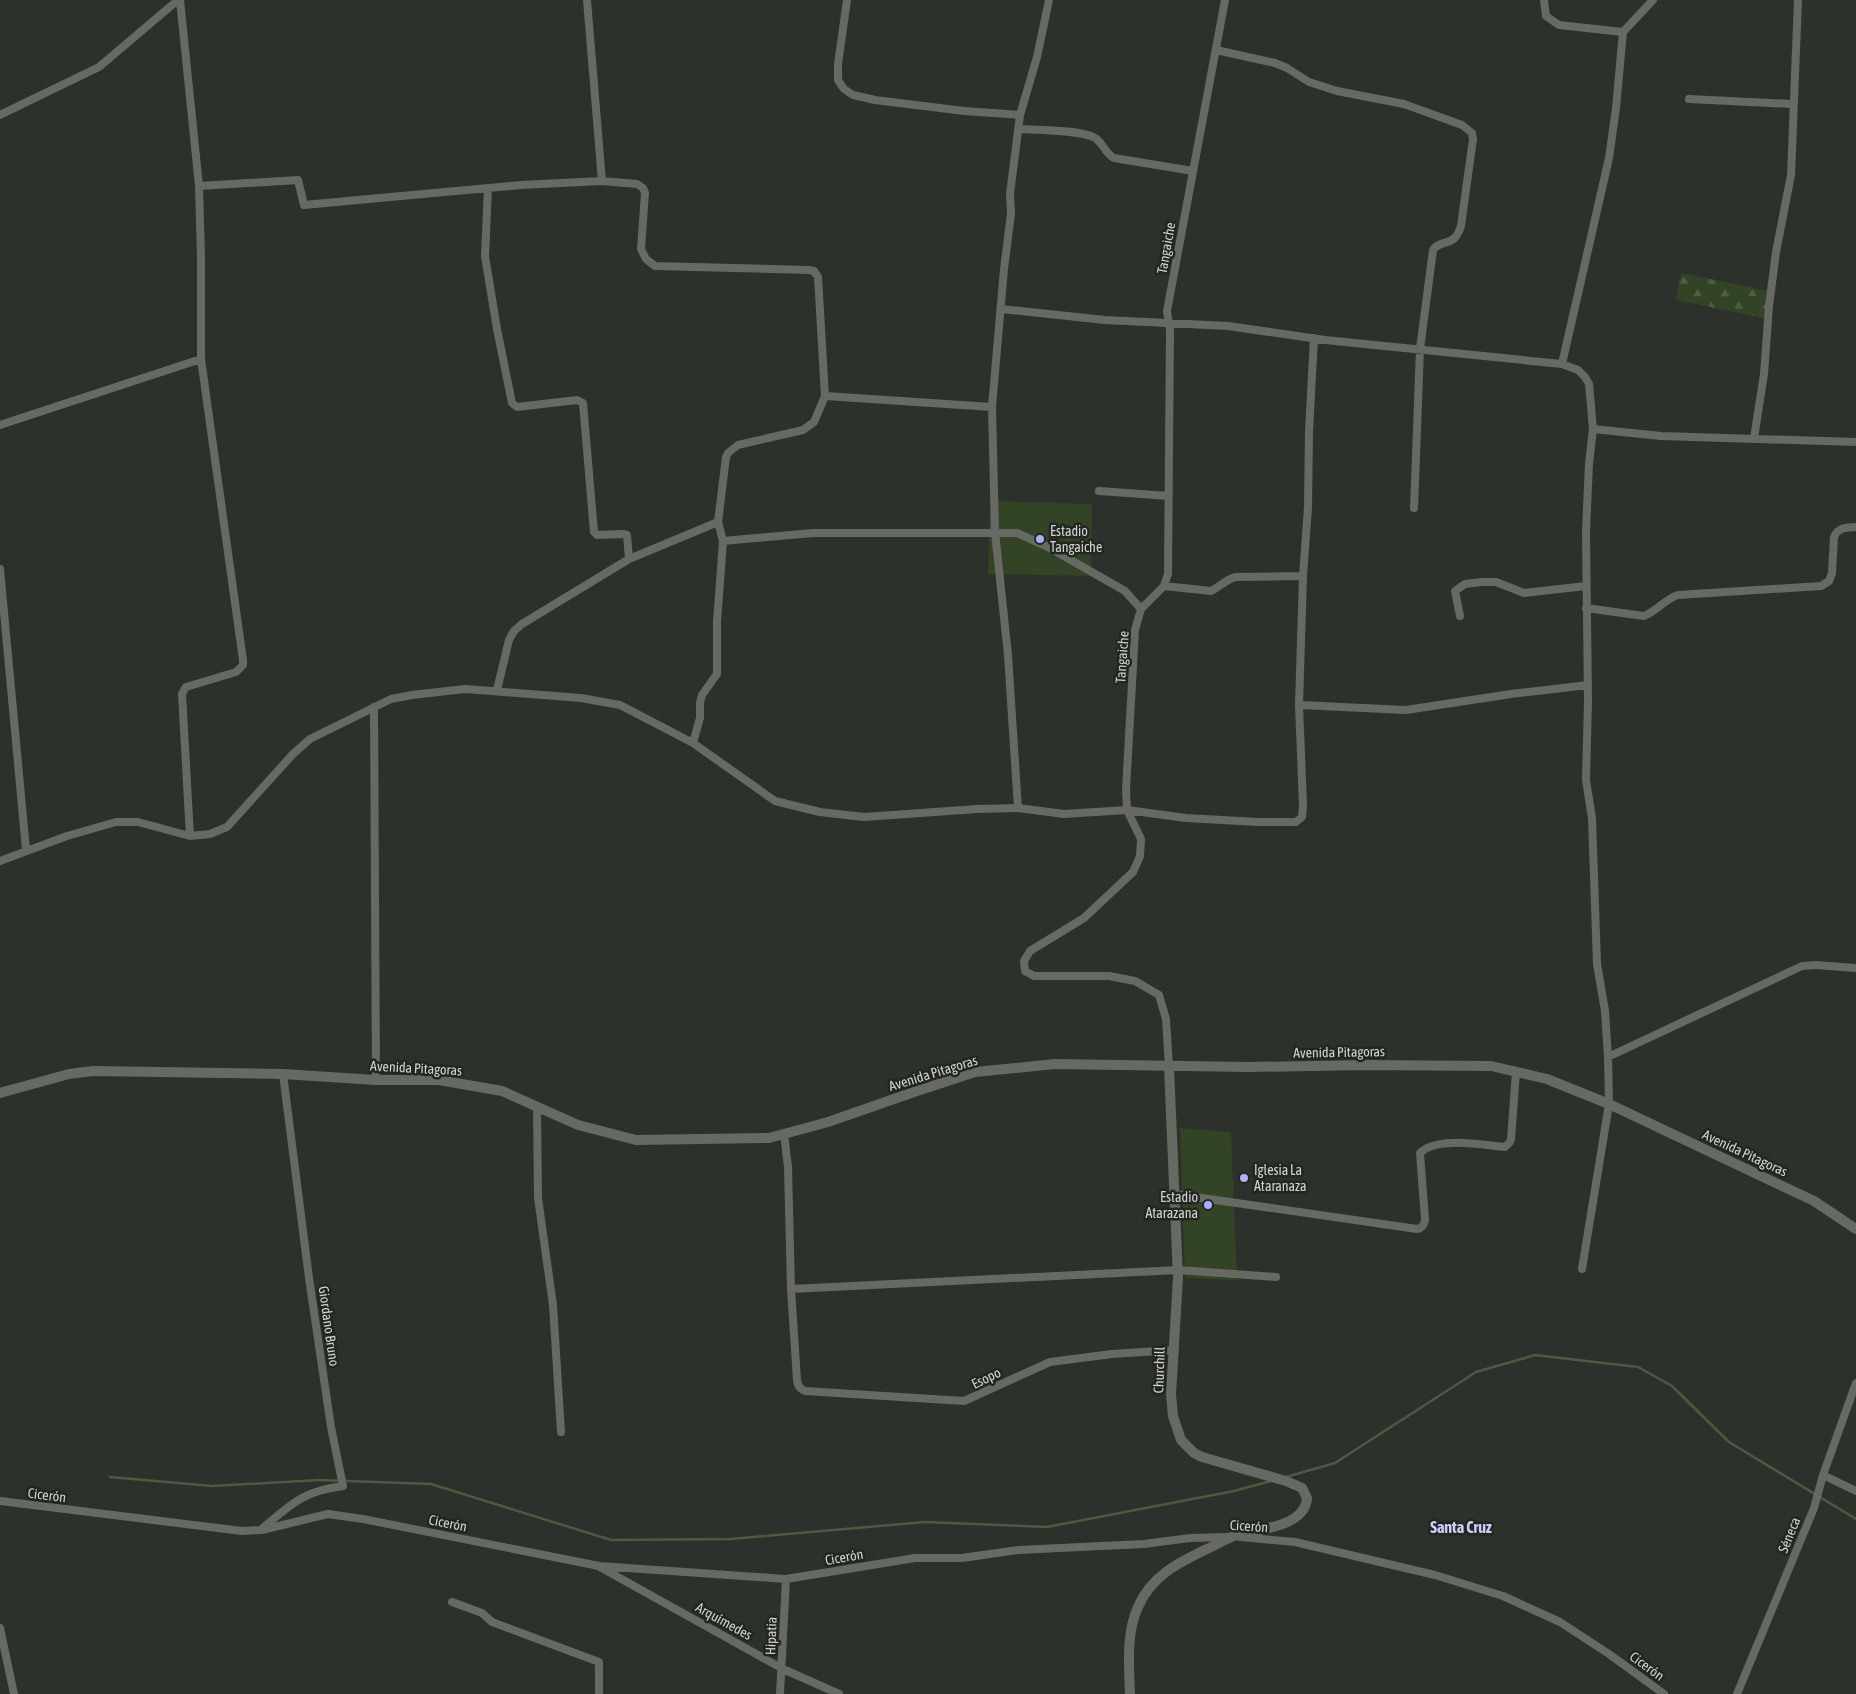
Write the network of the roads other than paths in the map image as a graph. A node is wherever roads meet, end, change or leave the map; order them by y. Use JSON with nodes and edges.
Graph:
{"nodes":[{"id":1,"x":179,"y":0,"type":"edge"},
{"id":2,"x":587,"y":0,"type":"edge"},
{"id":3,"x":847,"y":0,"type":"edge"},
{"id":4,"x":1050,"y":0,"type":"edge"},
{"id":5,"x":1225,"y":0,"type":"edge"},
{"id":6,"x":1544,"y":0,"type":"edge"},
{"id":7,"x":1653,"y":0,"type":"edge"},
{"id":8,"x":1798,"y":0,"type":"edge"},
{"id":9,"x":1623,"y":32,"type":"junction"},
{"id":10,"x":1216,"y":50,"type":"junction"},
{"id":11,"x":1689,"y":99,"type":"dead end"},
{"id":12,"x":1792,"y":104,"type":"junction"},
{"id":13,"x":0,"y":115,"type":"edge"},
{"id":14,"x":1020,"y":115,"type":"junction"},
{"id":15,"x":1020,"y":129,"type":"junction"},
{"id":16,"x":1193,"y":171,"type":"junction"},
{"id":17,"x":602,"y":181,"type":"junction"},
{"id":18,"x":200,"y":186,"type":"junction"},
{"id":19,"x":488,"y":188,"type":"junction"},
{"id":20,"x":1000,"y":308,"type":"junction"},
{"id":21,"x":1169,"y":324,"type":"junction"},
{"id":22,"x":1314,"y":338,"type":"junction"},
{"id":23,"x":1420,"y":349,"type":"junction"},
{"id":24,"x":201,"y":359,"type":"junction"},
{"id":25,"x":1562,"y":364,"type":"junction"},
{"id":26,"x":825,"y":396,"type":"junction"},
{"id":27,"x":992,"y":407,"type":"junction"},
{"id":28,"x":0,"y":425,"type":"edge"},
{"id":29,"x":1593,"y":429,"type":"junction"},
{"id":30,"x":1754,"y":438,"type":"junction"},
{"id":31,"x":1856,"y":442,"type":"edge"},
{"id":32,"x":1099,"y":491,"type":"dead end"},
{"id":33,"x":1169,"y":496,"type":"junction"},
{"id":34,"x":1414,"y":508,"type":"dead end"},
{"id":35,"x":718,"y":522,"type":"junction"},
{"id":36,"x":1856,"y":527,"type":"edge"},
{"id":37,"x":995,"y":532,"type":"junction"},
{"id":38,"x":723,"y":541,"type":"junction"},
{"id":39,"x":629,"y":559,"type":"junction"},
{"id":40,"x":0,"y":569,"type":"edge"},
{"id":41,"x":1303,"y":576,"type":"junction"},
{"id":42,"x":1164,"y":586,"type":"junction"},
{"id":43,"x":1586,"y":586,"type":"junction"},
{"id":44,"x":1586,"y":608,"type":"junction"},
{"id":45,"x":1142,"y":609,"type":"junction"},
{"id":46,"x":1460,"y":616,"type":"dead end"},
{"id":47,"x":1588,"y":685,"type":"junction"},
{"id":48,"x":497,"y":690,"type":"junction"},
{"id":49,"x":1299,"y":705,"type":"junction"},
{"id":50,"x":374,"y":707,"type":"junction"},
{"id":51,"x":693,"y":743,"type":"junction"},
{"id":52,"x":1018,"y":808,"type":"junction"},
{"id":53,"x":1127,"y":810,"type":"junction"},
{"id":54,"x":190,"y":836,"type":"junction"},
{"id":55,"x":26,"y":850,"type":"junction"},
{"id":56,"x":0,"y":861,"type":"edge"},
{"id":57,"x":1856,"y":968,"type":"edge"},
{"id":58,"x":1608,"y":1057,"type":"junction"},
{"id":59,"x":1169,"y":1067,"type":"junction"},
{"id":60,"x":1516,"y":1072,"type":"junction"},
{"id":61,"x":283,"y":1074,"type":"junction"},
{"id":62,"x":376,"y":1080,"type":"junction"},
{"id":63,"x":0,"y":1093,"type":"edge"},
{"id":64,"x":1609,"y":1104,"type":"junction"},
{"id":65,"x":537,"y":1107,"type":"junction"},
{"id":66,"x":784,"y":1134,"type":"junction"},
{"id":67,"x":1174,"y":1194,"type":"junction"},
{"id":68,"x":1856,"y":1228,"type":"edge"},
{"id":69,"x":1582,"y":1269,"type":"dead end"},
{"id":70,"x":1178,"y":1270,"type":"junction"},
{"id":71,"x":1276,"y":1277,"type":"dead end"},
{"id":72,"x":791,"y":1290,"type":"junction"},
{"id":73,"x":1174,"y":1350,"type":"junction"},
{"id":74,"x":1856,"y":1383,"type":"edge"},
{"id":75,"x":561,"y":1432,"type":"dead end"},
{"id":76,"x":1823,"y":1475,"type":"junction"},
{"id":77,"x":1856,"y":1491,"type":"edge"},
{"id":78,"x":0,"y":1501,"type":"edge"},
{"id":79,"x":262,"y":1530,"type":"junction"},
{"id":80,"x":1234,"y":1536,"type":"junction"},
{"id":81,"x":598,"y":1566,"type":"junction"},
{"id":82,"x":786,"y":1579,"type":"junction"},
{"id":83,"x":452,"y":1602,"type":"dead end"},
{"id":84,"x":0,"y":1628,"type":"edge"},
{"id":85,"x":783,"y":1668,"type":"junction"},
{"id":86,"x":14,"y":1694,"type":"edge"},
{"id":87,"x":599,"y":1694,"type":"edge"},
{"id":88,"x":780,"y":1694,"type":"edge"},
{"id":89,"x":839,"y":1694,"type":"edge"},
{"id":90,"x":1130,"y":1694,"type":"edge"},
{"id":91,"x":1664,"y":1694,"type":"edge"},
{"id":92,"x":1737,"y":1694,"type":"edge"}],
"edges":[{"from":1,"to":13,"type":"street"},
{"from":1,"to":18,"type":"street"},
{"from":2,"to":17,"type":"street"},
{"from":3,"to":14,"type":"street"},
{"from":4,"to":14,"type":"street"},
{"from":5,"to":10,"type":"street","name":"Tangaiche"},
{"from":6,"to":9,"type":"street"},
{"from":7,"to":9,"type":"street"},
{"from":8,"to":12,"type":"street"},
{"from":9,"to":25,"type":"street"},
{"from":10,"to":16,"type":"street","name":"Tangaiche"},
{"from":10,"to":23,"type":"street"},
{"from":11,"to":12,"type":"street"},
{"from":12,"to":30,"type":"street"},
{"from":14,"to":15,"type":"street"},
{"from":15,"to":16,"type":"street"},
{"from":15,"to":20,"type":"street"},
{"from":16,"to":21,"type":"street","name":"Tangaiche"},
{"from":17,"to":19,"type":"street"},
{"from":17,"to":26,"type":"street"},
{"from":18,"to":19,"type":"street"},
{"from":18,"to":24,"type":"street"},
{"from":19,"to":39,"type":"street"},
{"from":20,"to":21,"type":"street"},
{"from":20,"to":27,"type":"street"},
{"from":21,"to":22,"type":"street"},
{"from":21,"to":33,"type":"street","name":"Tangaiche"},
{"from":22,"to":23,"type":"street"},
{"from":22,"to":41,"type":"street"},
{"from":23,"to":25,"type":"street"},
{"from":23,"to":34,"type":"street"},
{"from":24,"to":28,"type":"street"},
{"from":24,"to":54,"type":"street"},
{"from":25,"to":29,"type":"street"},
{"from":26,"to":27,"type":"street"},
{"from":26,"to":35,"type":"street"},
{"from":27,"to":37,"type":"street"},
{"from":29,"to":30,"type":"street"},
{"from":29,"to":43,"type":"street"},
{"from":30,"to":31,"type":"street"},
{"from":32,"to":33,"type":"street"},
{"from":33,"to":42,"type":"street","name":"Tangaiche"},
{"from":35,"to":38,"type":"street"},
{"from":35,"to":39,"type":"street"},
{"from":36,"to":44,"type":"street"},
{"from":37,"to":38,"type":"street"},
{"from":37,"to":45,"type":"street"},
{"from":37,"to":52,"type":"street"},
{"from":38,"to":51,"type":"street"},
{"from":39,"to":48,"type":"street"},
{"from":40,"to":55,"type":"street"},
{"from":41,"to":42,"type":"street"},
{"from":41,"to":49,"type":"street"},
{"from":42,"to":45,"type":"street","name":"Tangaiche"},
{"from":43,"to":44,"type":"street"},
{"from":43,"to":46,"type":"street"},
{"from":44,"to":47,"type":"street"},
{"from":45,"to":53,"type":"street","name":"Tangaiche"},
{"from":47,"to":49,"type":"street"},
{"from":47,"to":58,"type":"street"},
{"from":48,"to":50,"type":"street"},
{"from":48,"to":51,"type":"street"},
{"from":49,"to":53,"type":"street"},
{"from":50,"to":54,"type":"street"},
{"from":50,"to":62,"type":"street"},
{"from":51,"to":52,"type":"street"},
{"from":52,"to":53,"type":"street"},
{"from":53,"to":59,"type":"street","name":"Tangaiche"},
{"from":54,"to":55,"type":"street"},
{"from":55,"to":56,"type":"street"},
{"from":57,"to":58,"type":"street"},
{"from":58,"to":64,"type":"street"},
{"from":59,"to":60,"type":"main road","name":"Avenida Pitagoras"},
{"from":59,"to":66,"type":"main road","name":"Avenida Pitagoras"},
{"from":59,"to":67,"type":"main road","name":"Churchill"},
{"from":60,"to":64,"type":"main road","name":"Avenida Pitagoras"},
{"from":60,"to":67,"type":"street"},
{"from":61,"to":62,"type":"main road","name":"Avenida Pitagoras"},
{"from":61,"to":63,"type":"main road","name":"Avenida Pitagoras"},
{"from":61,"to":79,"type":"street","name":"Giordano Bruno"},
{"from":62,"to":65,"type":"main road","name":"Avenida Pitagoras"},
{"from":64,"to":68,"type":"main road","name":"Avenida Pitagoras"},
{"from":64,"to":69,"type":"street"},
{"from":65,"to":66,"type":"main road","name":"Avenida Pitagoras"},
{"from":65,"to":75,"type":"street"},
{"from":66,"to":72,"type":"street"},
{"from":67,"to":70,"type":"main road","name":"Churchill"},
{"from":70,"to":71,"type":"street"},
{"from":70,"to":72,"type":"street"},
{"from":70,"to":73,"type":"main road","name":"Churchill"},
{"from":72,"to":73,"type":"street","name":"Esopo"},
{"from":73,"to":80,"type":"main road","name":"Churchill"},
{"from":74,"to":76,"type":"street","name":"Séneca"},
{"from":76,"to":77,"type":"street"},
{"from":76,"to":92,"type":"street","name":"Séneca"},
{"from":78,"to":79,"type":"street","name":"Cicerón"},
{"from":79,"to":81,"type":"street","name":"Cicerón"},
{"from":80,"to":82,"type":"street","name":"Cicerón"},
{"from":80,"to":90,"type":"main road"},
{"from":80,"to":91,"type":"street","name":"Cicerón"},
{"from":81,"to":82,"type":"street","name":"Cicerón"},
{"from":81,"to":85,"type":"street","name":"Arquímedes"},
{"from":82,"to":85,"type":"street","name":"Hipatia"},
{"from":83,"to":87,"type":"street"},
{"from":84,"to":86,"type":"street"},
{"from":85,"to":88,"type":"street","name":"Hipatia"},
{"from":85,"to":89,"type":"street","name":"Arquímedes"}]}
